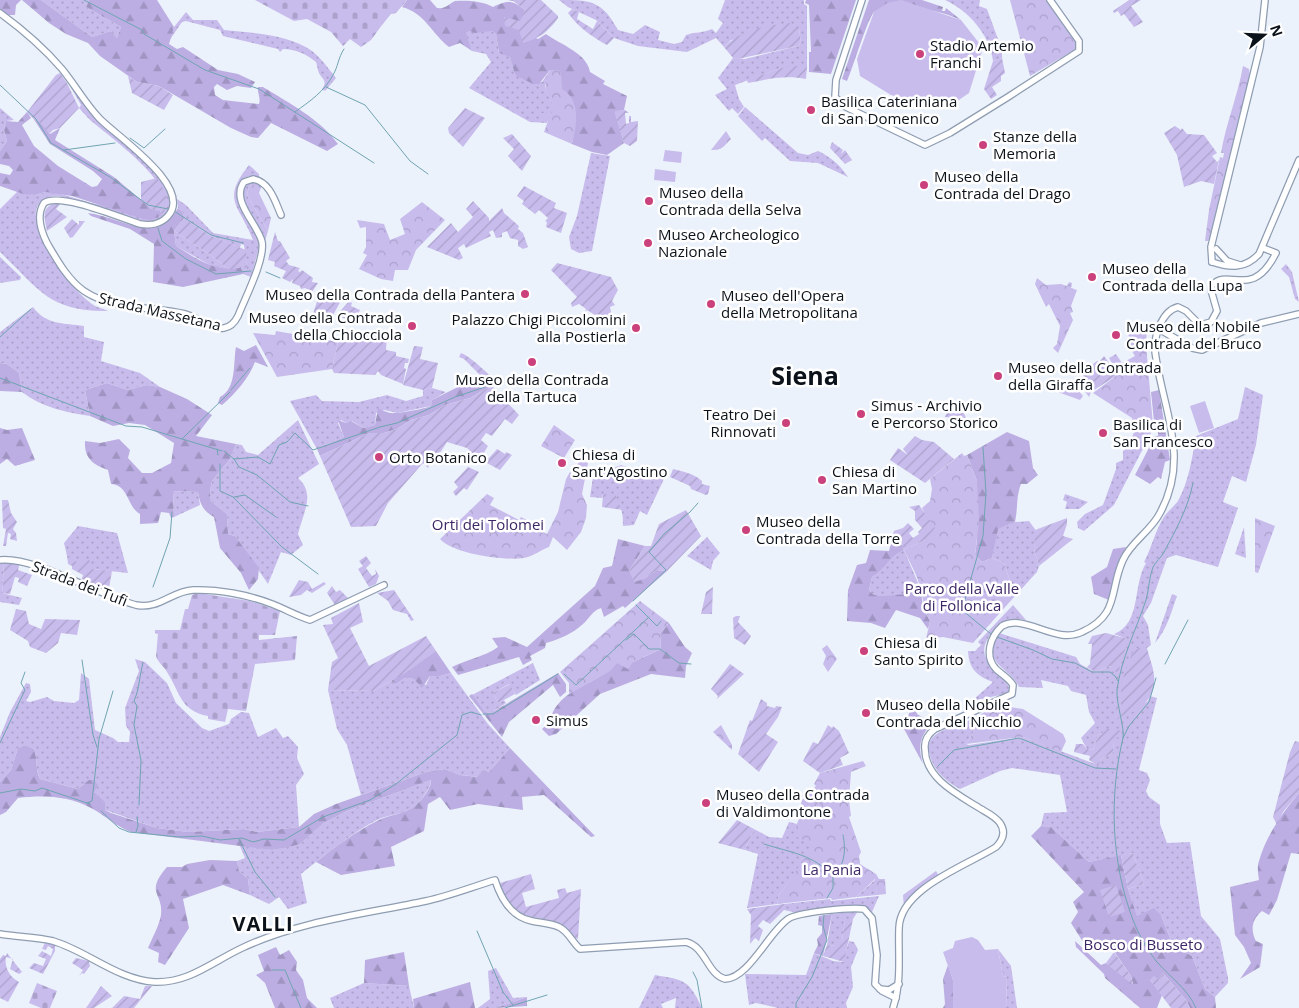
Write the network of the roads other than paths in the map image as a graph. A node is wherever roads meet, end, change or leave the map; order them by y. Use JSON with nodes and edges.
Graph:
{"nodes":[{"id":1,"x":862,"y":0,"type":"edge"},
{"id":2,"x":1050,"y":0,"type":"edge"},
{"id":3,"x":1265,"y":0,"type":"edge"},
{"id":4,"x":0,"y":12,"type":"edge"},
{"id":5,"x":1299,"y":160,"type":"edge"},
{"id":6,"x":281,"y":215,"type":"dead end"},
{"id":7,"x":1215,"y":237,"type":"junction"},
{"id":8,"x":1262,"y":248,"type":"junction"},
{"id":9,"x":1216,"y":249,"type":"junction"},
{"id":10,"x":1212,"y":262,"type":"junction"},
{"id":11,"x":1241,"y":265,"type":"junction"},
{"id":12,"x":1299,"y":314,"type":"edge"},
{"id":13,"x":1159,"y":330,"type":"junction"},
{"id":14,"x":0,"y":560,"type":"edge"},
{"id":15,"x":384,"y":585,"type":"dead end"},
{"id":16,"x":0,"y":934,"type":"edge"},
{"id":17,"x":899,"y":984,"type":"junction"},
{"id":18,"x":879,"y":989,"type":"junction"},
{"id":19,"x":896,"y":998,"type":"junction"},
{"id":20,"x":893,"y":1008,"type":"edge"}],
"edges":[{"from":1,"to":2,"type":"street"},
{"from":3,"to":7,"type":"street"},
{"from":4,"to":6,"type":"street","name":"Strada Massetana"},
{"from":5,"to":8,"type":"street"},
{"from":7,"to":9,"type":"street"},
{"from":7,"to":10,"type":"street"},
{"from":8,"to":11,"type":"street"},
{"from":8,"to":13,"type":"street"},
{"from":9,"to":10,"type":"street"},
{"from":9,"to":11,"type":"street"},
{"from":10,"to":11,"type":"street"},
{"from":12,"to":13,"type":"street"},
{"from":13,"to":17,"type":"street"},
{"from":14,"to":15,"type":"street","name":"Strada dei Tufi"},
{"from":16,"to":18,"type":"street"},
{"from":17,"to":18,"type":"street"},
{"from":17,"to":19,"type":"street"},
{"from":18,"to":19,"type":"street"},
{"from":19,"to":20,"type":"street"}]}
